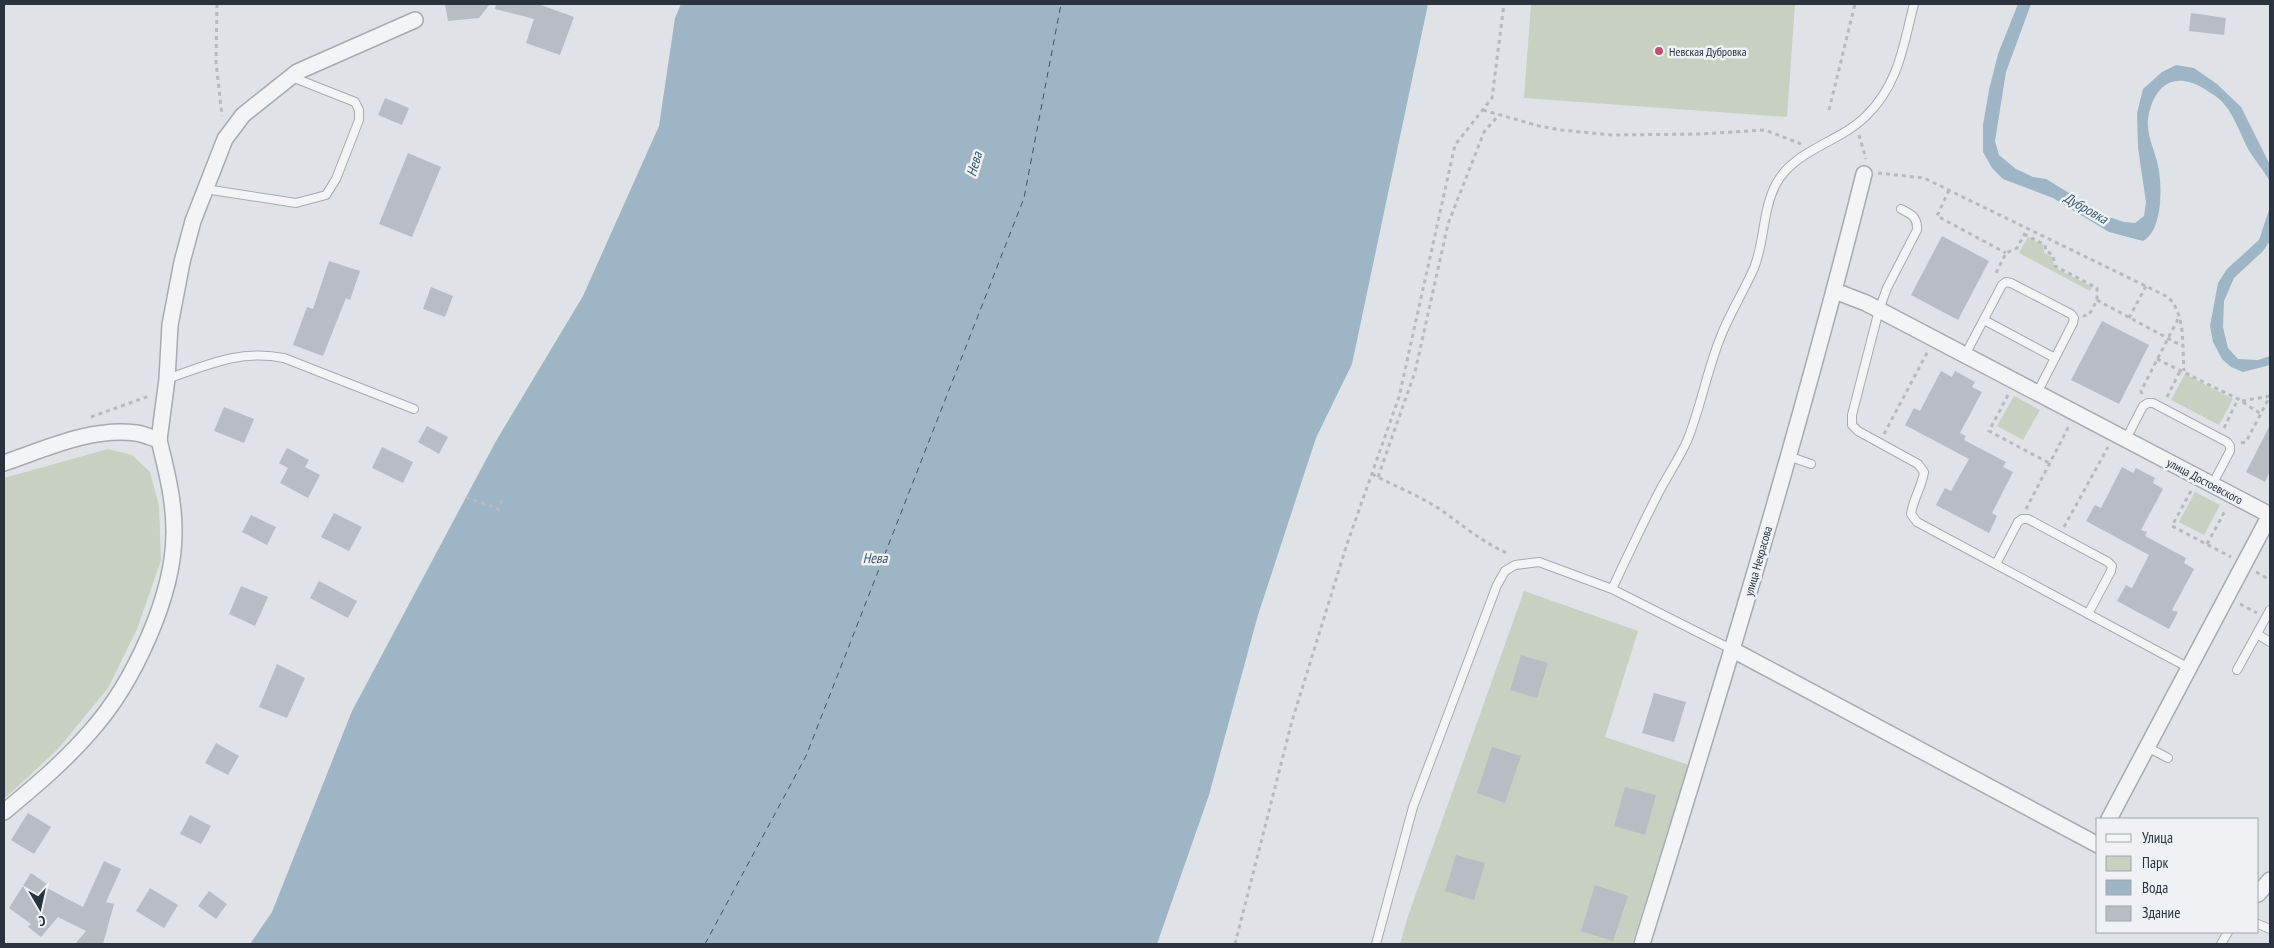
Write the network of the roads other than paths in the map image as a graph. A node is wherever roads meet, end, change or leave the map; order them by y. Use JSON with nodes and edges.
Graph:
{"nodes":[{"id":1,"x":1914,"y":4,"type":"edge"},
{"id":2,"x":415,"y":20,"type":"dead end"},
{"id":3,"x":291,"y":77,"type":"junction"},
{"id":4,"x":1869,"y":170,"type":"road end"},
{"id":5,"x":205,"y":189,"type":"junction"},
{"id":6,"x":1901,"y":209,"type":"dead end"},
{"id":7,"x":1834,"y":291,"type":"junction"},
{"id":8,"x":1879,"y":310,"type":"junction"},
{"id":9,"x":1984,"y":320,"type":"junction"},
{"id":10,"x":1965,"y":355,"type":"junction"},
{"id":11,"x":2055,"y":358,"type":"junction"},
{"id":12,"x":167,"y":379,"type":"junction"},
{"id":13,"x":2037,"y":393,"type":"junction"},
{"id":14,"x":414,"y":409,"type":"dead end"},
{"id":15,"x":2120,"y":436,"type":"junction"},
{"id":16,"x":159,"y":440,"type":"junction"},
{"id":17,"x":1788,"y":456,"type":"junction"},
{"id":18,"x":4,"y":463,"type":"edge"},
{"id":19,"x":1812,"y":464,"type":"dead end"},
{"id":20,"x":2212,"y":485,"type":"junction"},
{"id":21,"x":2270,"y":515,"type":"edge"},
{"id":22,"x":1996,"y":564,"type":"junction"},
{"id":23,"x":1612,"y":589,"type":"junction"},
{"id":24,"x":2270,"y":610,"type":"edge"},
{"id":25,"x":2088,"y":614,"type":"junction"},
{"id":26,"x":2256,"y":634,"type":"junction"},
{"id":27,"x":2270,"y":642,"type":"edge"},
{"id":28,"x":1733,"y":650,"type":"junction"},
{"id":29,"x":2189,"y":668,"type":"junction"},
{"id":30,"x":2237,"y":670,"type":"dead end"},
{"id":31,"x":2147,"y":747,"type":"junction"},
{"id":32,"x":2168,"y":758,"type":"dead end"},
{"id":33,"x":4,"y":812,"type":"edge"},
{"id":34,"x":2110,"y":818,"type":"edge"},
{"id":35,"x":2096,"y":842,"type":"edge"},
{"id":36,"x":2270,"y":880,"type":"edge"},
{"id":37,"x":2259,"y":893,"type":"edge"},
{"id":38,"x":2227,"y":933,"type":"edge"},
{"id":39,"x":1376,"y":944,"type":"edge"},
{"id":40,"x":1642,"y":944,"type":"edge"},
{"id":41,"x":2221,"y":944,"type":"edge"}],
"edges":[{"from":1,"to":23,"type":"lane"},
{"from":2,"to":3,"type":"street"},
{"from":3,"to":5,"type":"street"},
{"from":3,"to":5,"type":"lane"},
{"from":4,"to":7,"type":"street","name":"улица Некрасова"},
{"from":5,"to":12,"type":"street"},
{"from":6,"to":8,"type":"lane"},
{"from":7,"to":8,"type":"street","name":"улица Достоевского"},
{"from":7,"to":17,"type":"street","name":"улица Некрасова"},
{"from":8,"to":10,"type":"street","name":"улица Достоевского"},
{"from":8,"to":22,"type":"lane"},
{"from":9,"to":10,"type":"lane"},
{"from":9,"to":11,"type":"lane"},
{"from":9,"to":11,"type":"lane"},
{"from":10,"to":13,"type":"street","name":"улица Достоевского"},
{"from":11,"to":13,"type":"lane"},
{"from":12,"to":14,"type":"lane"},
{"from":12,"to":16,"type":"street"},
{"from":13,"to":15,"type":"street","name":"улица Достоевского"},
{"from":15,"to":20,"type":"street","name":"улица Достоевского"},
{"from":15,"to":20,"type":"lane"},
{"from":16,"to":18,"type":"street"},
{"from":16,"to":33,"type":"street"},
{"from":17,"to":19,"type":"lane"},
{"from":17,"to":28,"type":"street","name":"улица Некрасова"},
{"from":20,"to":21,"type":"street","name":"улица Достоевского"},
{"from":21,"to":29,"type":"street","name":"улица Достоевского"},
{"from":22,"to":25,"type":"lane"},
{"from":22,"to":25,"type":"lane"},
{"from":23,"to":28,"type":"lane"},
{"from":23,"to":39,"type":"lane"},
{"from":24,"to":26,"type":"lane"},
{"from":25,"to":29,"type":"lane"},
{"from":26,"to":27,"type":"lane"},
{"from":26,"to":30,"type":"lane"},
{"from":28,"to":35,"type":"street"},
{"from":28,"to":40,"type":"street","name":"улица Некрасова"},
{"from":29,"to":31,"type":"street","name":"улица Достоевского"},
{"from":31,"to":32,"type":"lane"},
{"from":31,"to":34,"type":"street","name":"улица Достоевского"},
{"from":36,"to":37,"type":"street"},
{"from":38,"to":41,"type":"lane"}]}
